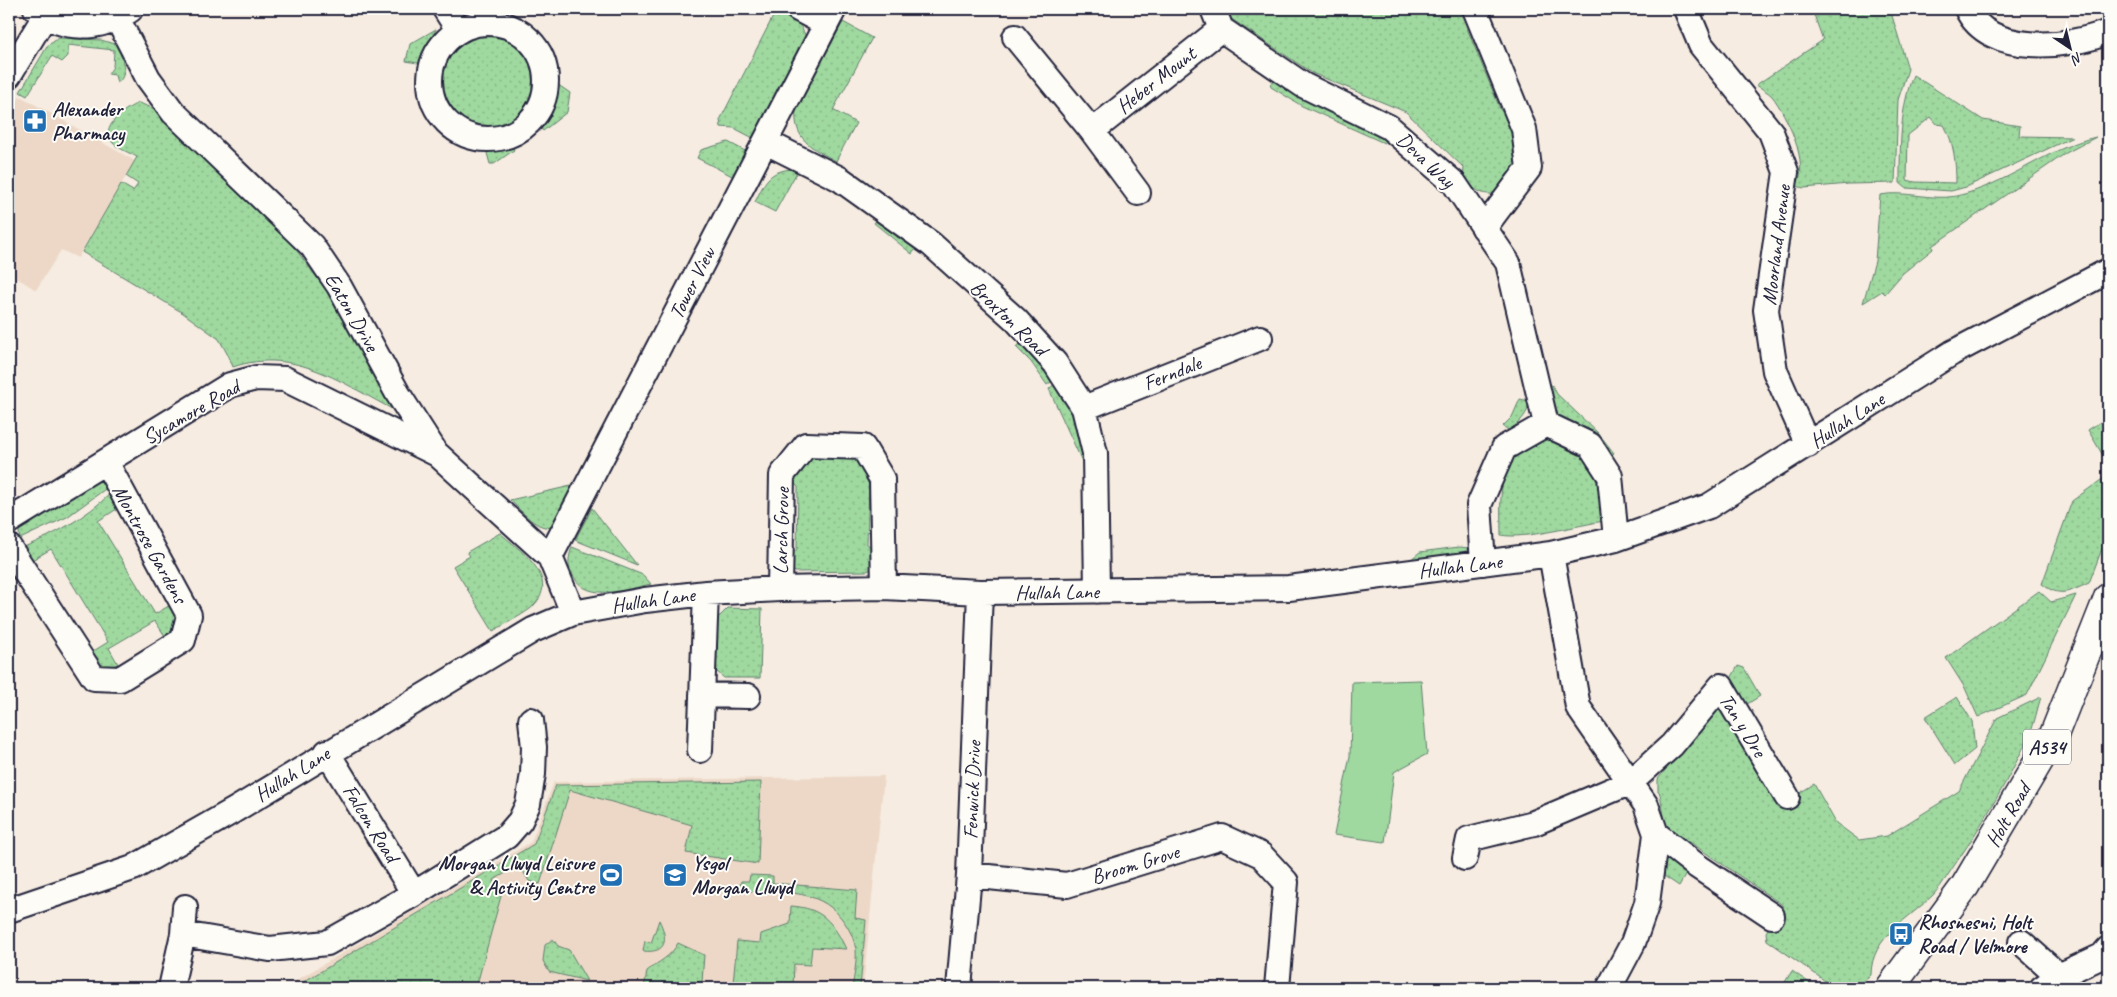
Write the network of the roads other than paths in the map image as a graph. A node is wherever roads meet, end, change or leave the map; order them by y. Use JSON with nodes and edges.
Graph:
{"nodes":[{"id":1,"x":444,"y":9,"type":"edge"},
{"id":2,"x":798,"y":9,"type":"edge"},
{"id":3,"x":1475,"y":9,"type":"edge"},
{"id":4,"x":1686,"y":9,"type":"edge"},
{"id":5,"x":1967,"y":9,"type":"edge"},
{"id":6,"x":40,"y":12,"type":"edge"},
{"id":7,"x":124,"y":14,"type":"edge"},
{"id":8,"x":830,"y":16,"type":"edge"},
{"id":9,"x":1217,"y":19,"type":"edge"},
{"id":10,"x":459,"y":30,"type":"junction"},
{"id":11,"x":2108,"y":32,"type":"edge"},
{"id":12,"x":1015,"y":37,"type":"dead end"},
{"id":13,"x":9,"y":75,"type":"edge"},
{"id":14,"x":1092,"y":131,"type":"junction"},
{"id":15,"x":766,"y":142,"type":"junction"},
{"id":16,"x":1138,"y":193,"type":"dead end"},
{"id":17,"x":1484,"y":228,"type":"junction"},
{"id":18,"x":2108,"y":271,"type":"edge"},
{"id":19,"x":1260,"y":338,"type":"dead end"},
{"id":20,"x":1084,"y":408,"type":"junction"},
{"id":21,"x":1546,"y":424,"type":"junction"},
{"id":22,"x":1808,"y":445,"type":"junction"},
{"id":23,"x":436,"y":453,"type":"junction"},
{"id":24,"x":106,"y":462,"type":"junction"},
{"id":25,"x":9,"y":521,"type":"edge"},
{"id":26,"x":1616,"y":539,"type":"junction"},
{"id":27,"x":9,"y":547,"type":"edge"},
{"id":28,"x":1551,"y":554,"type":"junction"},
{"id":29,"x":550,"y":556,"type":"junction"},
{"id":30,"x":1483,"y":563,"type":"junction"},
{"id":31,"x":884,"y":587,"type":"junction"},
{"id":32,"x":780,"y":588,"type":"junction"},
{"id":33,"x":1097,"y":591,"type":"junction"},
{"id":34,"x":980,"y":592,"type":"junction"},
{"id":35,"x":706,"y":593,"type":"junction"},
{"id":36,"x":2108,"y":598,"type":"edge"},
{"id":37,"x":573,"y":613,"type":"junction"},
{"id":38,"x":702,"y":695,"type":"junction"},
{"id":39,"x":748,"y":696,"type":"dead end"},
{"id":40,"x":531,"y":720,"type":"dead end"},
{"id":41,"x":700,"y":750,"type":"dead end"},
{"id":42,"x":327,"y":752,"type":"junction"},
{"id":43,"x":1631,"y":782,"type":"junction"},
{"id":44,"x":1788,"y":797,"type":"dead end"},
{"id":45,"x":1656,"y":834,"type":"junction"},
{"id":46,"x":1464,"y":841,"type":"dead end"},
{"id":47,"x":969,"y":875,"type":"junction"},
{"id":48,"x":414,"y":894,"type":"junction"},
{"id":49,"x":186,"y":907,"type":"dead end"},
{"id":50,"x":9,"y":910,"type":"edge"},
{"id":51,"x":1772,"y":916,"type":"dead end"},
{"id":52,"x":182,"y":934,"type":"junction"},
{"id":53,"x":2021,"y":942,"type":"dead end"},
{"id":54,"x":2108,"y":949,"type":"edge"},
{"id":55,"x":2050,"y":982,"type":"edge"},
{"id":56,"x":171,"y":988,"type":"edge"},
{"id":57,"x":959,"y":988,"type":"edge"},
{"id":58,"x":1277,"y":988,"type":"edge"},
{"id":59,"x":1609,"y":988,"type":"edge"},
{"id":60,"x":1890,"y":988,"type":"edge"}],
"edges":[{"from":1,"to":10,"type":"street"},
{"from":2,"to":8,"type":"street"},
{"from":3,"to":17,"type":"street"},
{"from":4,"to":22,"type":"street","name":"Moorland Avenue"},
{"from":5,"to":11,"type":"street"},
{"from":6,"to":7,"type":"street"},
{"from":6,"to":13,"type":"street"},
{"from":7,"to":23,"type":"street","name":"Eaton Drive"},
{"from":8,"to":15,"type":"street","name":"Tower View"},
{"from":9,"to":14,"type":"street","name":"Heber Mount"},
{"from":9,"to":17,"type":"street","name":"Deva Way"},
{"from":10,"to":10,"type":"street"},
{"from":12,"to":14,"type":"street"},
{"from":14,"to":16,"type":"street"},
{"from":15,"to":20,"type":"street","name":"Broxton Road"},
{"from":15,"to":29,"type":"street","name":"Tower View"},
{"from":17,"to":21,"type":"street","name":"Deva Way"},
{"from":18,"to":22,"type":"street","name":"Hullah Lane"},
{"from":19,"to":20,"type":"street","name":"Ferndale"},
{"from":20,"to":33,"type":"street","name":"Broxton Road"},
{"from":21,"to":26,"type":"street"},
{"from":21,"to":30,"type":"street"},
{"from":22,"to":26,"type":"street","name":"Hullah Lane"},
{"from":23,"to":24,"type":"street","name":"Sycamore Road"},
{"from":23,"to":29,"type":"street","name":"Eaton Drive"},
{"from":24,"to":25,"type":"street","name":"Sycamore Road"},
{"from":24,"to":27,"type":"street","name":"Montrose Gardens"},
{"from":26,"to":28,"type":"street","name":"Hullah Lane"},
{"from":28,"to":30,"type":"street","name":"Hullah Lane"},
{"from":28,"to":43,"type":"street"},
{"from":29,"to":37,"type":"street","name":"Eaton Drive"},
{"from":30,"to":33,"type":"street","name":"Hullah Lane"},
{"from":31,"to":32,"type":"street","name":"Hullah Lane"},
{"from":31,"to":32,"type":"street","name":"Larch Grove"},
{"from":31,"to":34,"type":"street","name":"Hullah Lane"},
{"from":32,"to":35,"type":"street","name":"Hullah Lane"},
{"from":33,"to":34,"type":"street","name":"Hullah Lane"},
{"from":34,"to":47,"type":"street","name":"Fenwick Drive"},
{"from":35,"to":37,"type":"street","name":"Hullah Lane"},
{"from":35,"to":38,"type":"street"},
{"from":36,"to":60,"type":"main road","name":"Holt Road","number":"A534"},
{"from":37,"to":42,"type":"street","name":"Hullah Lane"},
{"from":38,"to":39,"type":"street"},
{"from":38,"to":41,"type":"street"},
{"from":40,"to":48,"type":"street"},
{"from":42,"to":48,"type":"street","name":"Falcon Road"},
{"from":42,"to":50,"type":"street","name":"Hullah Lane"},
{"from":43,"to":44,"type":"street","name":"Tan y Dre"},
{"from":43,"to":45,"type":"street"},
{"from":43,"to":46,"type":"street","name":"Tan y Dre"},
{"from":45,"to":51,"type":"street"},
{"from":45,"to":59,"type":"street"},
{"from":47,"to":57,"type":"street","name":"Fenwick Drive"},
{"from":47,"to":58,"type":"street","name":"Broom Grove"},
{"from":48,"to":52,"type":"street"},
{"from":49,"to":52,"type":"street"},
{"from":52,"to":56,"type":"street"},
{"from":53,"to":55,"type":"street"},
{"from":54,"to":55,"type":"street"}]}
